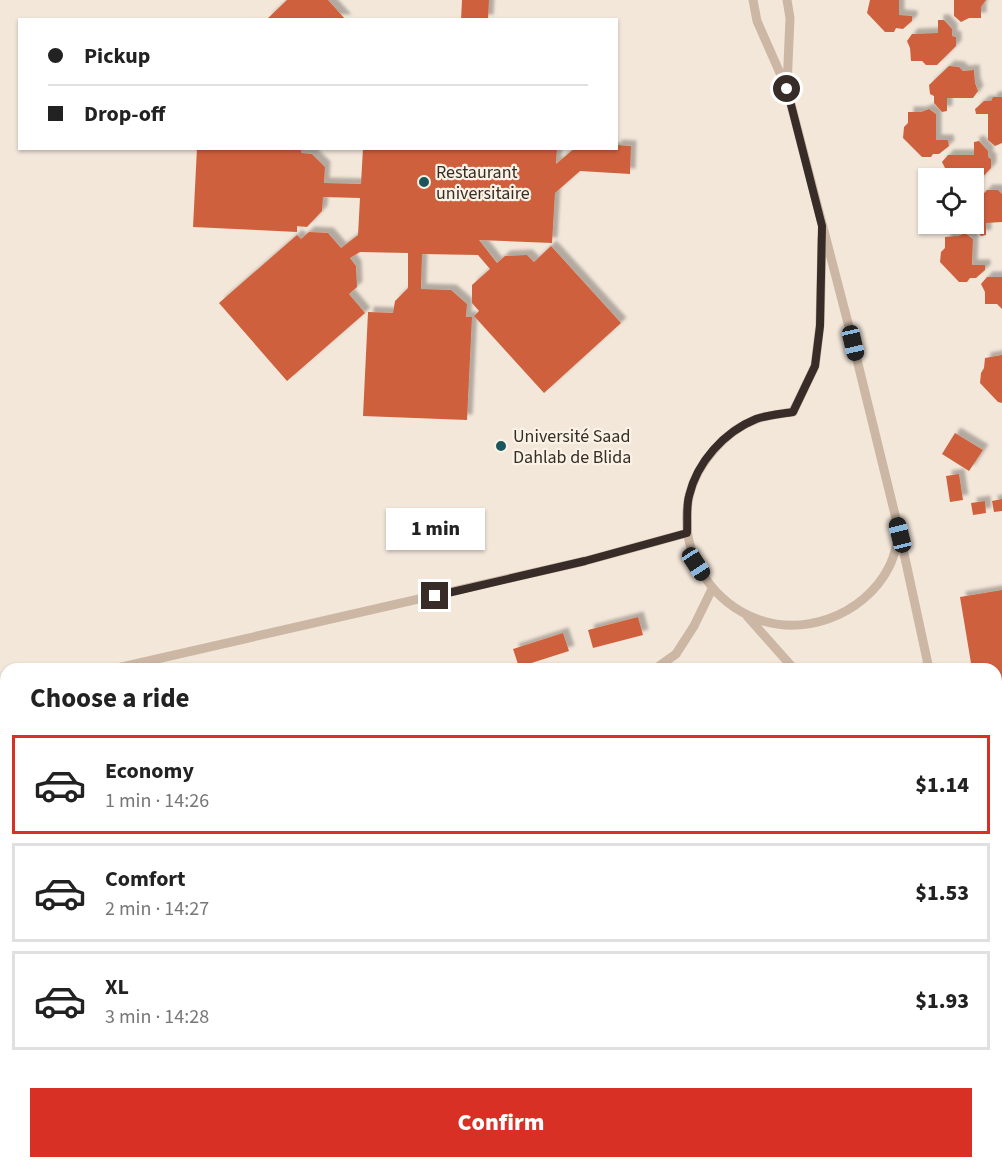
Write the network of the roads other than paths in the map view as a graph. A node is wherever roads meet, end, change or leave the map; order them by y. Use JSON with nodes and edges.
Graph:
{"nodes":[{"id":1,"x":753,"y":0,"type":"edge"},
{"id":2,"x":787,"y":0,"type":"edge"},
{"id":3,"x":787,"y":89,"type":"junction"},
{"id":4,"x":822,"y":226,"type":"junction"},
{"id":5,"x":687,"y":533,"type":"junction"},
{"id":6,"x":900,"y":535,"type":"junction"},
{"id":7,"x":712,"y":589,"type":"junction"},
{"id":8,"x":746,"y":615,"type":"junction"},
{"id":9,"x":139,"y":663,"type":"edge"},
{"id":10,"x":663,"y":663,"type":"edge"},
{"id":11,"x":789,"y":663,"type":"edge"},
{"id":12,"x":928,"y":663,"type":"edge"}],
"edges":[{"from":1,"to":3,"type":"lane"},
{"from":2,"to":3,"type":"lane"},
{"from":3,"to":4,"type":"lane"},
{"from":4,"to":5,"type":"lane"},
{"from":4,"to":6,"type":"lane"},
{"from":5,"to":7,"type":"lane"},
{"from":5,"to":9,"type":"lane"},
{"from":6,"to":8,"type":"lane"},
{"from":6,"to":12,"type":"lane"},
{"from":7,"to":8,"type":"lane"},
{"from":7,"to":10,"type":"lane"},
{"from":8,"to":11,"type":"lane"}]}
